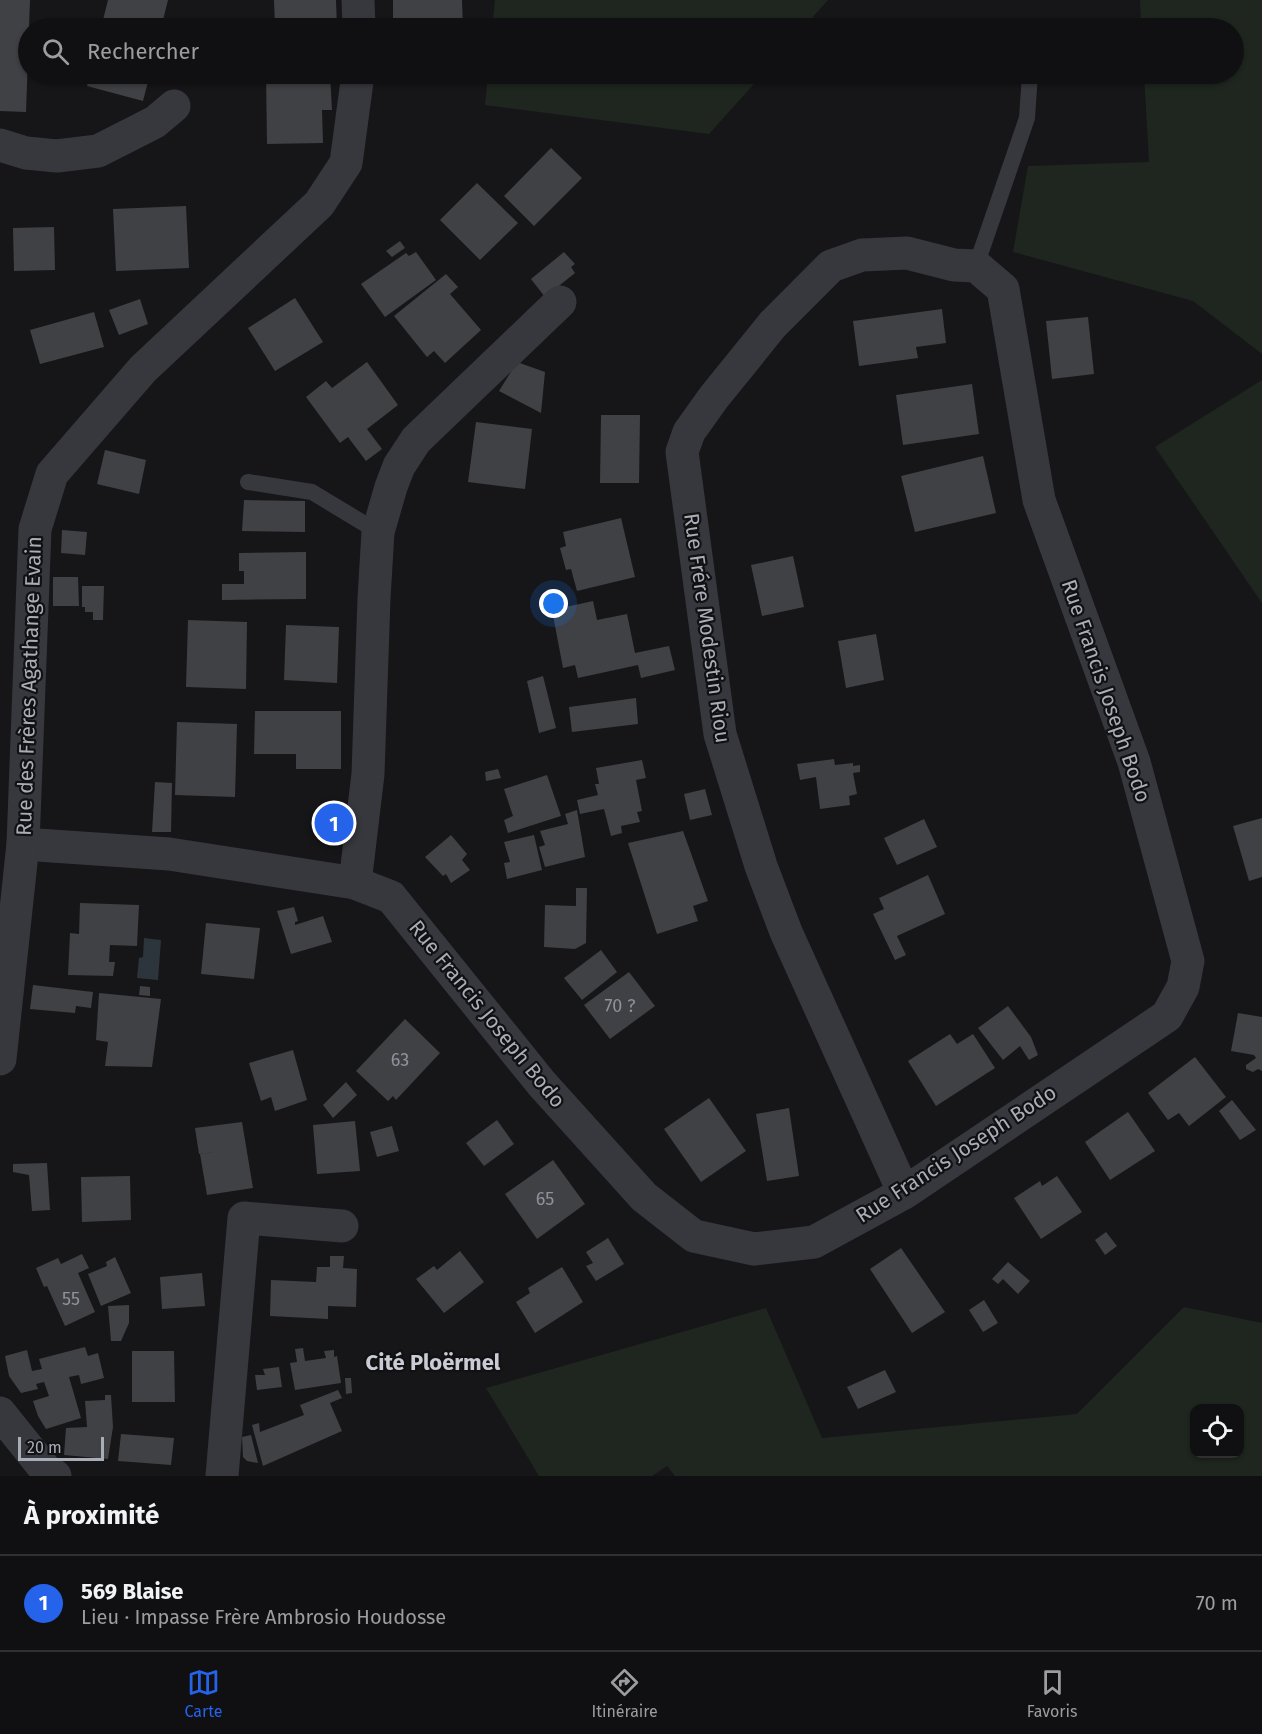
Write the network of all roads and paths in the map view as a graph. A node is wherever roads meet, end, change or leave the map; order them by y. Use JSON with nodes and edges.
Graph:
{"nodes":[{"id":1,"x":358,"y":0,"type":"edge"},
{"id":2,"x":359,"y":18,"type":"edge"},
{"id":3,"x":357,"y":84,"type":"edge"},
{"id":4,"x":1029,"y":84,"type":"edge"},
{"id":5,"x":174,"y":106,"type":"dead end"},
{"id":6,"x":0,"y":145,"type":"edge"},
{"id":7,"x":976,"y":266,"type":"junction"},
{"id":8,"x":560,"y":302,"type":"dead end"},
{"id":9,"x":248,"y":482,"type":"dead end"},
{"id":10,"x":378,"y":532,"type":"junction"},
{"id":11,"x":23,"y":844,"type":"junction"},
{"id":12,"x":355,"y":883,"type":"junction"},
{"id":13,"x":0,"y":1059,"type":"edge"},
{"id":14,"x":904,"y":1193,"type":"junction"},
{"id":15,"x":342,"y":1226,"type":"dead end"},
{"id":16,"x":0,"y":1413,"type":"edge"},
{"id":17,"x":55,"y":1476,"type":"edge"},
{"id":18,"x":222,"y":1476,"type":"edge"}],
"edges":[{"from":1,"to":2,"type":"street"},
{"from":3,"to":11,"type":"street","name":"Rue des Frères Agathange Evain"},
{"from":4,"to":7,"type":"lane"},
{"from":5,"to":6,"type":"street"},
{"from":7,"to":14,"type":"street","name":"Rue Francis Joseph Bodo"},
{"from":7,"to":14,"type":"street","name":"Rue Frére Modestin Riou"},
{"from":8,"to":10,"type":"street"},
{"from":9,"to":10,"type":"lane"},
{"from":10,"to":12,"type":"street"},
{"from":11,"to":12,"type":"street","name":"Rue Francis Joseph Bodo"},
{"from":11,"to":13,"type":"street","name":"Rue des Frères Agathange Evain"},
{"from":12,"to":14,"type":"street","name":"Rue Francis Joseph Bodo"},
{"from":15,"to":18,"type":"street"},
{"from":16,"to":17,"type":"street"}]}
